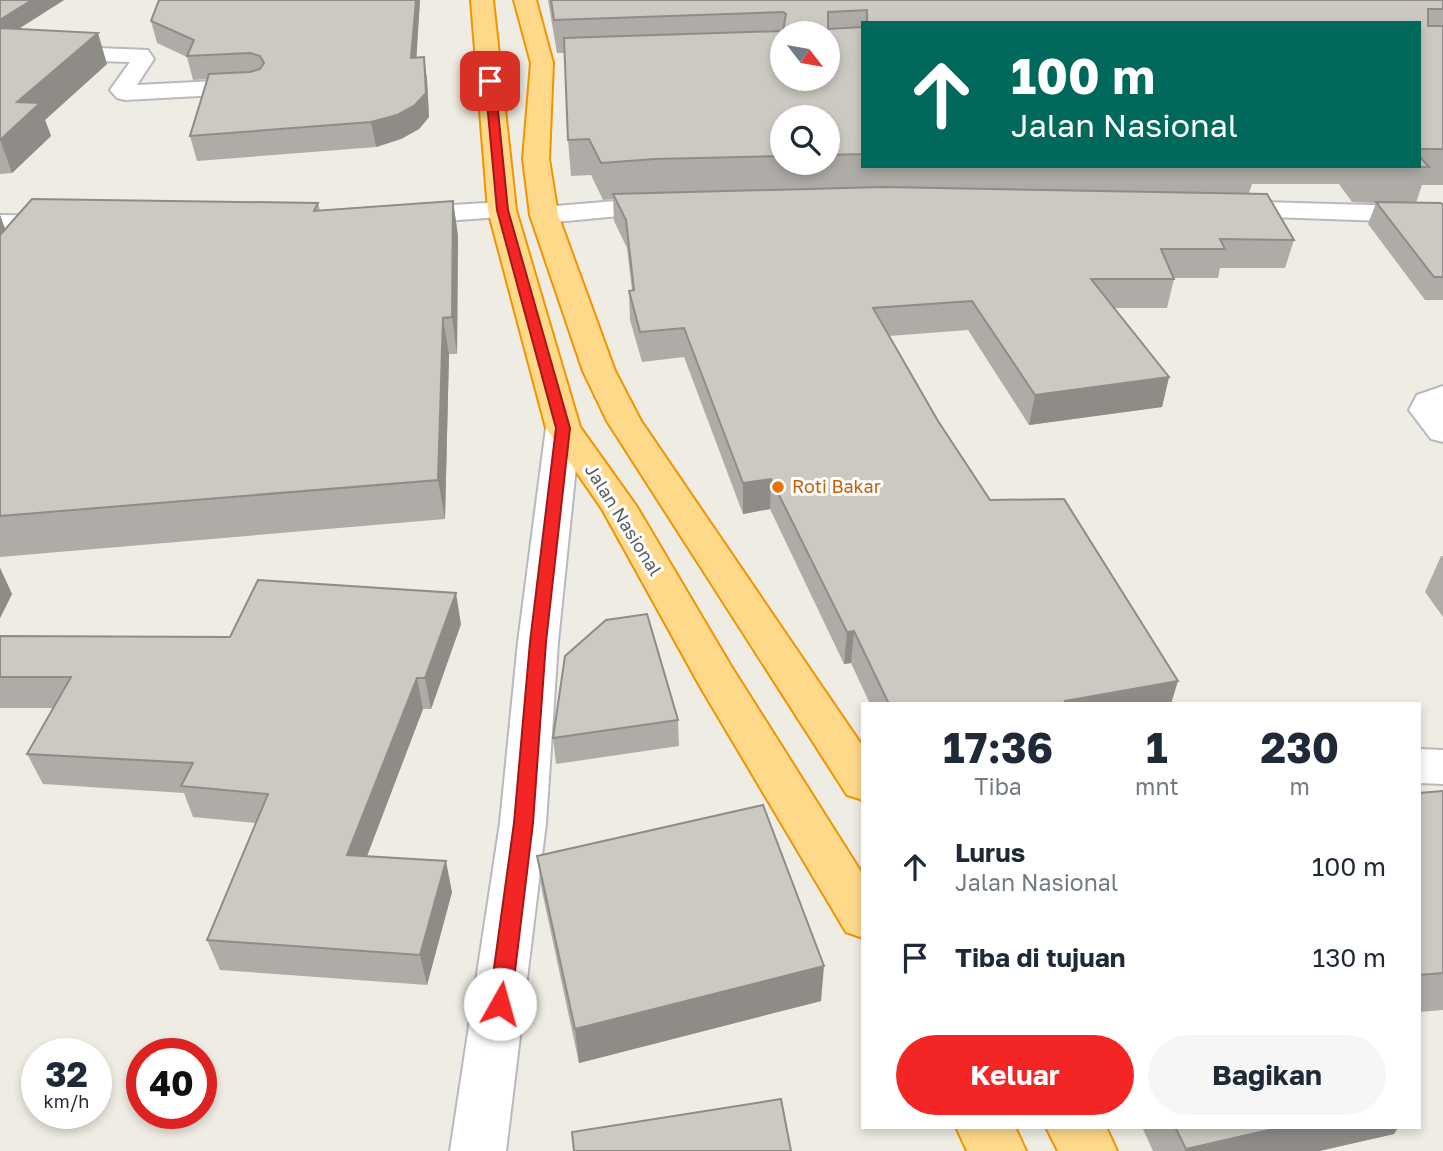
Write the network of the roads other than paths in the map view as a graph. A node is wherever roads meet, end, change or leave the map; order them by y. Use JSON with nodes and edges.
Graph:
{"nodes":[{"id":1,"x":482,"y":0,"type":"edge"},
{"id":2,"x":525,"y":0,"type":"edge"},
{"id":3,"x":0,"y":51,"type":"edge"},
{"id":4,"x":570,"y":62,"type":"edge"},
{"id":5,"x":542,"y":63,"type":"junction"},
{"id":6,"x":254,"y":86,"type":"edge"},
{"id":7,"x":500,"y":186,"type":"junction"},
{"id":8,"x":694,"y":204,"type":"edge"},
{"id":9,"x":1199,"y":208,"type":"edge"},
{"id":10,"x":544,"y":215,"type":"junction"},
{"id":11,"x":1443,"y":215,"type":"edge"},
{"id":12,"x":383,"y":217,"type":"edge"},
{"id":13,"x":0,"y":223,"type":"edge"},
{"id":14,"x":35,"y":224,"type":"junction"},
{"id":15,"x":89,"y":224,"type":"edge"},
{"id":16,"x":9,"y":254,"type":"edge"},
{"id":17,"x":1443,"y":396,"type":"edge"},
{"id":18,"x":563,"y":428,"type":"junction"},
{"id":19,"x":1443,"y":432,"type":"edge"},
{"id":20,"x":1421,"y":766,"type":"edge"},
{"id":21,"x":1443,"y":766,"type":"edge"},
{"id":22,"x":861,"y":780,"type":"edge"},
{"id":23,"x":861,"y":914,"type":"edge"},
{"id":24,"x":985,"y":1129,"type":"edge"},
{"id":25,"x":1075,"y":1129,"type":"edge"},
{"id":26,"x":478,"y":1151,"type":"edge"},
{"id":27,"x":998,"y":1151,"type":"edge"},
{"id":28,"x":1089,"y":1151,"type":"edge"}],
"edges":[{"from":1,"to":7,"type":"highway","name":"Jalan Nasional"},
{"from":2,"to":5,"type":"highway"},
{"from":3,"to":6,"type":"street"},
{"from":4,"to":5,"type":"highway"},
{"from":5,"to":10,"type":"highway"},
{"from":7,"to":12,"type":"street"},
{"from":7,"to":18,"type":"highway","name":"Jalan Nasional"},
{"from":8,"to":10,"type":"street"},
{"from":9,"to":11,"type":"street"},
{"from":10,"to":22,"type":"highway"},
{"from":13,"to":14,"type":"street"},
{"from":14,"to":15,"type":"street"},
{"from":14,"to":16,"type":"street"},
{"from":17,"to":19,"type":"street"},
{"from":18,"to":23,"type":"highway","name":"Jalan Nasional"},
{"from":18,"to":26,"type":"street"},
{"from":20,"to":21,"type":"street"},
{"from":24,"to":27,"type":"highway"},
{"from":25,"to":28,"type":"highway"}]}
